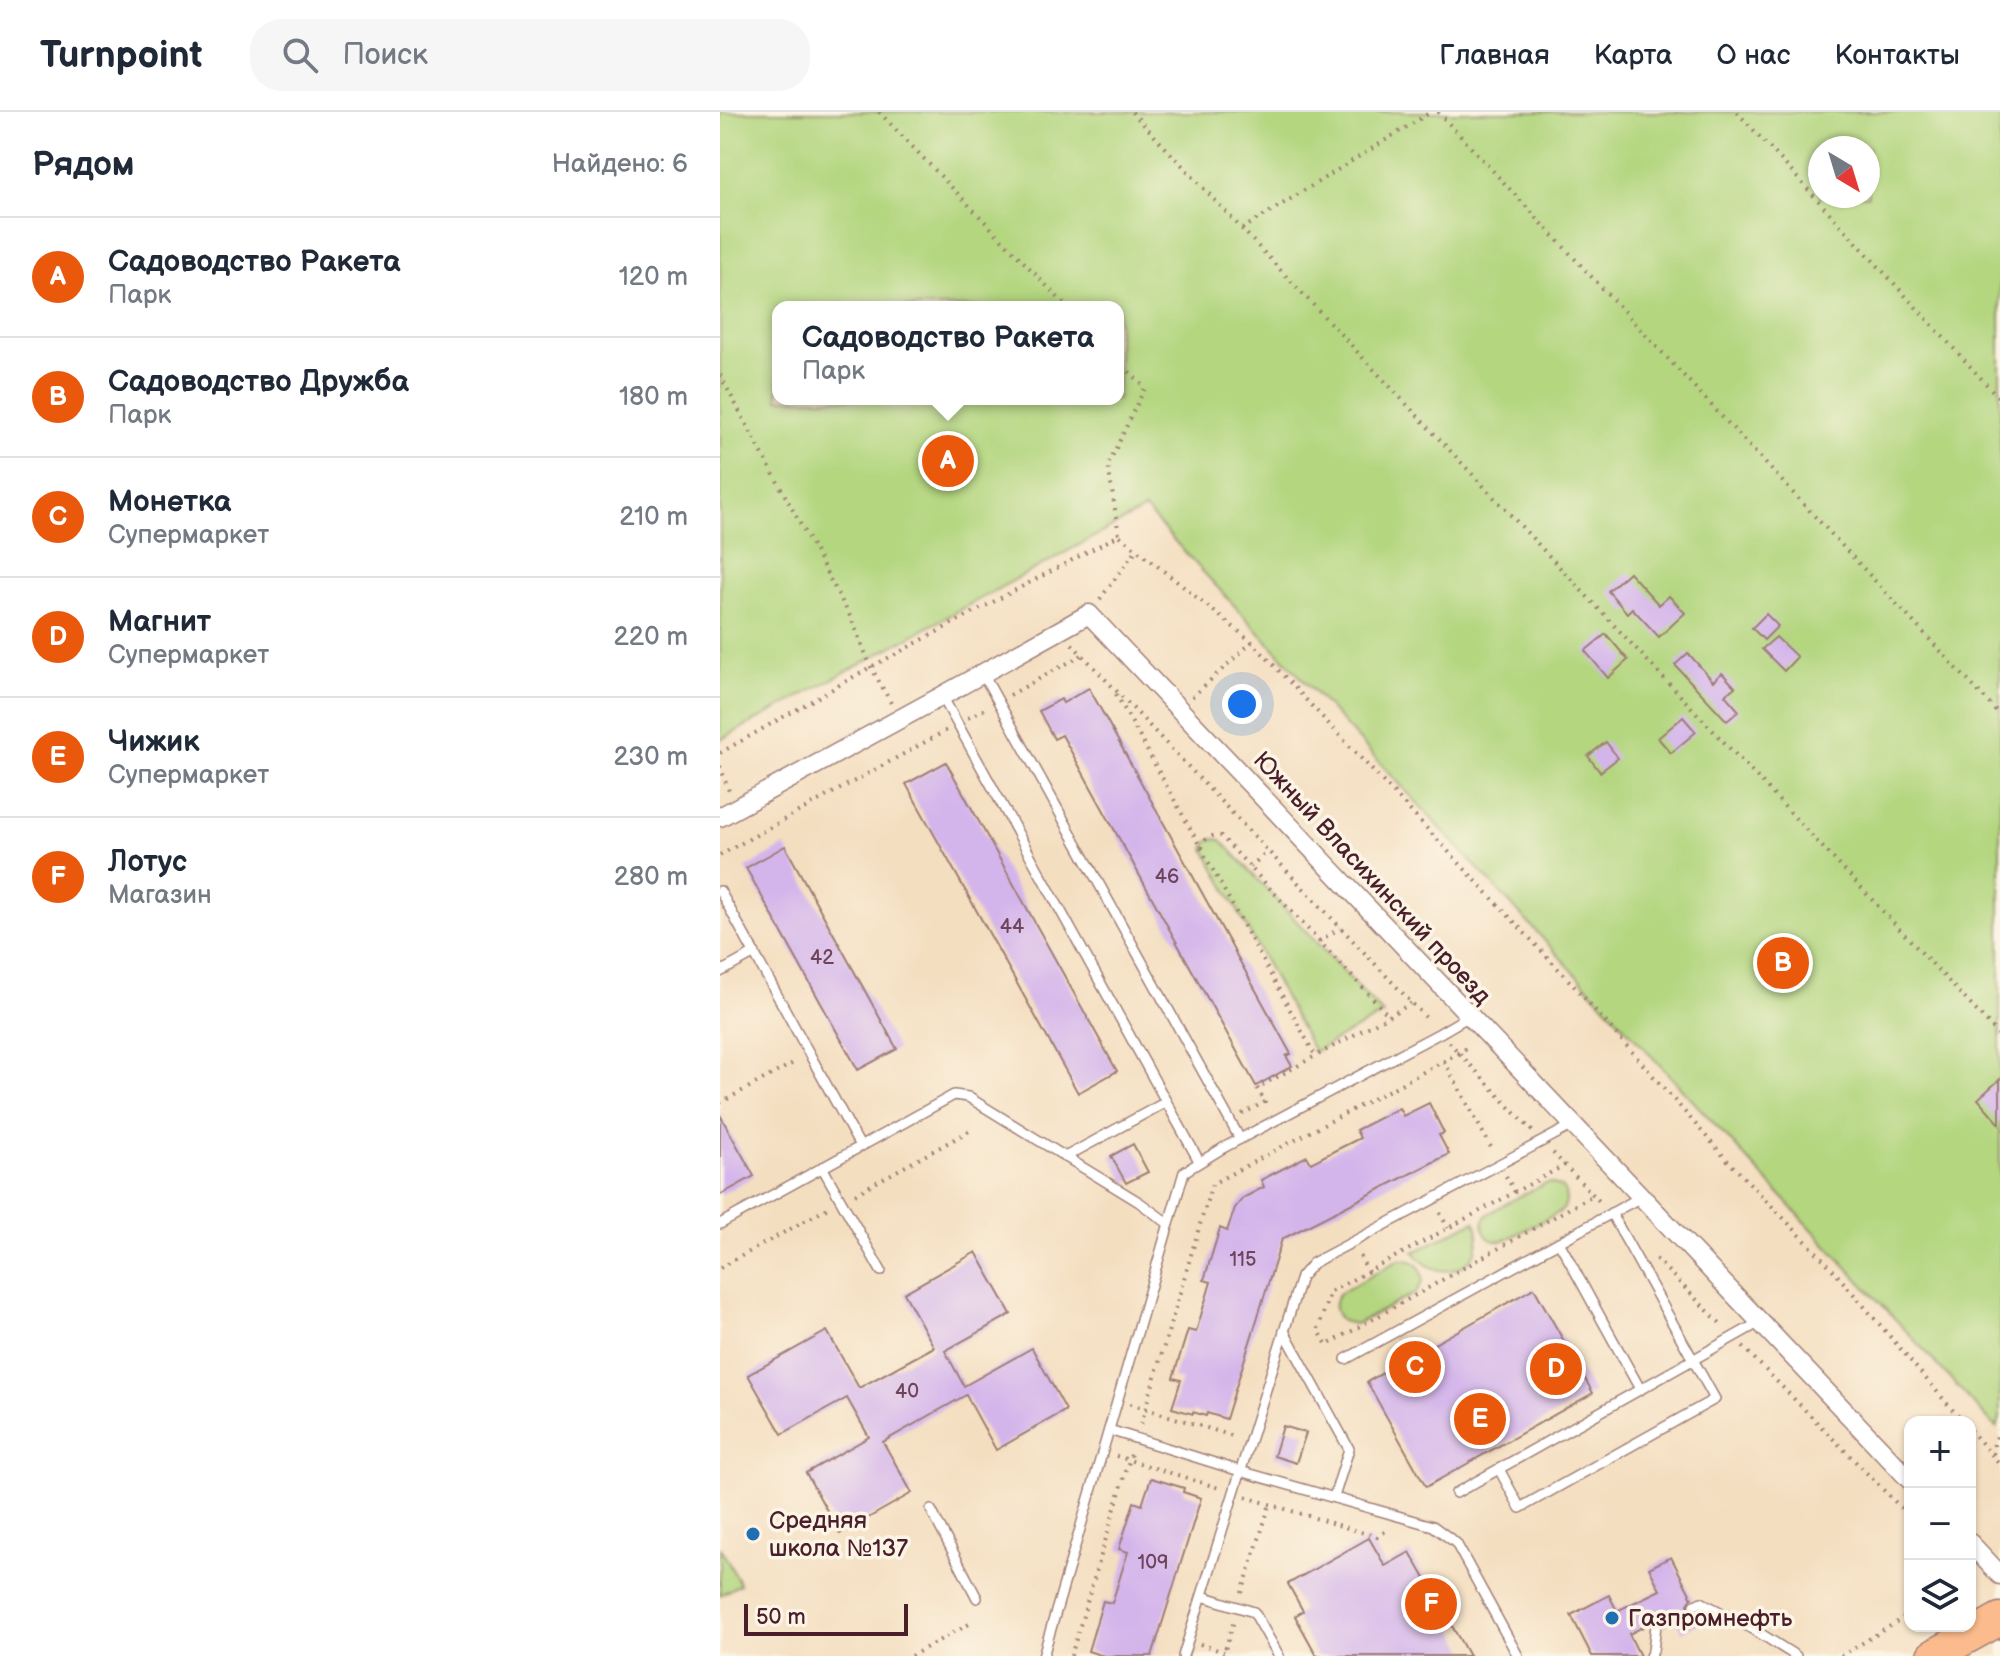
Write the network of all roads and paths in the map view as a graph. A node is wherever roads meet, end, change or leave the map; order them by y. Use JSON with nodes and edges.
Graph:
{"nodes":[{"id":1,"x":879,"y":112,"type":"edge"},
{"id":2,"x":1132,"y":112,"type":"edge"},
{"id":3,"x":1431,"y":112,"type":"edge"},
{"id":4,"x":1438,"y":112,"type":"edge"},
{"id":5,"x":1737,"y":112,"type":"edge"},
{"id":6,"x":1242,"y":229,"type":"junction"},
{"id":7,"x":1061,"y":301,"type":"edge"},
{"id":8,"x":1124,"y":366,"type":"edge"},
{"id":9,"x":720,"y":375,"type":"edge"},
{"id":10,"x":2000,"y":399,"type":"edge"},
{"id":11,"x":1119,"y":535,"type":"junction"},
{"id":12,"x":1137,"y":549,"type":"junction"},
{"id":13,"x":1089,"y":614,"type":"junction"},
{"id":14,"x":1252,"y":642,"type":"junction"},
{"id":15,"x":871,"y":667,"type":"junction"},
{"id":16,"x":983,"y":674,"type":"junction"},
{"id":17,"x":1111,"y":686,"type":"junction"},
{"id":18,"x":942,"y":696,"type":"junction"},
{"id":19,"x":998,"y":701,"type":"junction"},
{"id":20,"x":1179,"y":710,"type":"junction"},
{"id":21,"x":2000,"y":715,"type":"edge"},
{"id":22,"x":900,"y":719,"type":"junction"},
{"id":23,"x":957,"y":724,"type":"junction"},
{"id":24,"x":720,"y":753,"type":"edge"},
{"id":25,"x":720,"y":766,"type":"edge"},
{"id":26,"x":728,"y":813,"type":"edge"},
{"id":27,"x":1201,"y":850,"type":"junction"},
{"id":28,"x":1268,"y":851,"type":"junction"},
{"id":29,"x":720,"y":855,"type":"edge"},
{"id":30,"x":1250,"y":867,"type":"junction"},
{"id":31,"x":720,"y":891,"type":"edge"},
{"id":32,"x":1340,"y":928,"type":"junction"},
{"id":33,"x":1319,"y":941,"type":"junction"},
{"id":34,"x":755,"y":953,"type":"junction"},
{"id":35,"x":720,"y":972,"type":"edge"},
{"id":36,"x":1412,"y":1003,"type":"junction"},
{"id":37,"x":1389,"y":1016,"type":"junction"},
{"id":38,"x":1469,"y":1016,"type":"junction"},
{"id":39,"x":1440,"y":1033,"type":"junction"},
{"id":40,"x":1488,"y":1036,"type":"junction"},
{"id":41,"x":2000,"y":1036,"type":"edge"},
{"id":42,"x":1458,"y":1052,"type":"junction"},
{"id":43,"x":810,"y":1054,"type":"junction"},
{"id":44,"x":1316,"y":1057,"type":"junction"},
{"id":45,"x":1444,"y":1061,"type":"junction"},
{"id":46,"x":1166,"y":1102,"type":"junction"},
{"id":47,"x":720,"y":1103,"type":"edge"},
{"id":48,"x":1230,"y":1121,"type":"junction"},
{"id":49,"x":1573,"y":1125,"type":"junction"},
{"id":50,"x":1240,"y":1139,"type":"junction"},
{"id":51,"x":1542,"y":1141,"type":"junction"},
{"id":52,"x":860,"y":1146,"type":"junction"},
{"id":53,"x":1065,"y":1157,"type":"junction"},
{"id":54,"x":1199,"y":1161,"type":"junction"},
{"id":55,"x":1500,"y":1164,"type":"junction"},
{"id":56,"x":1565,"y":1165,"type":"junction"},
{"id":57,"x":822,"y":1167,"type":"junction"},
{"id":58,"x":1593,"y":1195,"type":"junction"},
{"id":59,"x":1641,"y":1196,"type":"junction"},
{"id":60,"x":1611,"y":1213,"type":"junction"},
{"id":61,"x":720,"y":1224,"type":"edge"},
{"id":62,"x":1169,"y":1224,"type":"junction"},
{"id":63,"x":1559,"y":1242,"type":"junction"},
{"id":64,"x":1656,"y":1258,"type":"dead end"},
{"id":65,"x":881,"y":1271,"type":"dead end"},
{"id":66,"x":1760,"y":1322,"type":"junction"},
{"id":67,"x":1284,"y":1331,"type":"junction"},
{"id":68,"x":1733,"y":1337,"type":"junction"},
{"id":69,"x":1346,"y":1359,"type":"dead end"},
{"id":70,"x":1693,"y":1360,"type":"junction"},
{"id":71,"x":1640,"y":1389,"type":"junction"},
{"id":72,"x":1118,"y":1400,"type":"junction"},
{"id":73,"x":1145,"y":1409,"type":"junction"},
{"id":74,"x":1958,"y":1416,"type":"edge"},
{"id":75,"x":1109,"y":1430,"type":"junction"},
{"id":76,"x":2000,"y":1430,"type":"edge"},
{"id":77,"x":1976,"y":1437,"type":"edge"},
{"id":78,"x":1136,"y":1439,"type":"junction"},
{"id":79,"x":1250,"y":1441,"type":"junction"},
{"id":80,"x":1993,"y":1455,"type":"junction"},
{"id":81,"x":2000,"y":1464,"type":"edge"},
{"id":82,"x":1499,"y":1469,"type":"junction"},
{"id":83,"x":1240,"y":1471,"type":"junction"},
{"id":84,"x":1904,"y":1474,"type":"edge"},
{"id":85,"x":1456,"y":1493,"type":"dead end"},
{"id":86,"x":1334,"y":1497,"type":"junction"},
{"id":87,"x":1270,"y":1504,"type":"dead end"},
{"id":88,"x":931,"y":1510,"type":"dead end"},
{"id":89,"x":1904,"y":1511,"type":"edge"},
{"id":90,"x":1976,"y":1549,"type":"edge"},
{"id":91,"x":2000,"y":1575,"type":"edge"},
{"id":92,"x":1202,"y":1596,"type":"junction"},
{"id":93,"x":977,"y":1598,"type":"dead end"},
{"id":94,"x":1695,"y":1605,"type":"dead end"},
{"id":95,"x":1238,"y":1607,"type":"junction"},
{"id":96,"x":1674,"y":1616,"type":"dead end"},
{"id":97,"x":1904,"y":1618,"type":"edge"},
{"id":98,"x":2000,"y":1619,"type":"edge"},
{"id":99,"x":971,"y":1623,"type":"dead end"},
{"id":100,"x":1188,"y":1641,"type":"junction"},
{"id":101,"x":1224,"y":1654,"type":"edge"},
{"id":102,"x":911,"y":1656,"type":"edge"},
{"id":103,"x":1043,"y":1656,"type":"edge"},
{"id":104,"x":1071,"y":1656,"type":"edge"},
{"id":105,"x":1183,"y":1656,"type":"edge"},
{"id":106,"x":1279,"y":1656,"type":"edge"},
{"id":107,"x":1518,"y":1656,"type":"edge"},
{"id":108,"x":1650,"y":1656,"type":"edge"},
{"id":109,"x":1796,"y":1656,"type":"edge"},
{"id":110,"x":1841,"y":1656,"type":"edge"},
{"id":111,"x":1933,"y":1656,"type":"edge"}],
"edges":[{"from":1,"to":7,"type":"path"},
{"from":2,"to":6,"type":"path"},
{"from":3,"to":6,"type":"path"},
{"from":4,"to":21,"type":"path"},
{"from":5,"to":10,"type":"path"},
{"from":6,"to":41,"type":"path"},
{"from":8,"to":11,"type":"path"},
{"from":9,"to":15,"type":"path"},
{"from":11,"to":12,"type":"path"},
{"from":11,"to":15,"type":"path"},
{"from":12,"to":13,"type":"path"},
{"from":12,"to":14,"type":"path"},
{"from":13,"to":16,"type":"street"},
{"from":13,"to":20,"type":"street","name":"Южный Власихинский проезд"},
{"from":14,"to":20,"type":"path"},
{"from":14,"to":74,"type":"path"},
{"from":15,"to":22,"type":"path"},
{"from":15,"to":24,"type":"path"},
{"from":16,"to":18,"type":"street"},
{"from":16,"to":19,"type":"lane"},
{"from":17,"to":19,"type":"path"},
{"from":17,"to":27,"type":"path"},
{"from":17,"to":28,"type":"path"},
{"from":18,"to":22,"type":"street"},
{"from":18,"to":23,"type":"lane"},
{"from":19,"to":23,"type":"path"},
{"from":19,"to":48,"type":"lane"},
{"from":20,"to":38,"type":"street","name":"Южный Власихинский проезд"},
{"from":22,"to":26,"type":"street"},
{"from":23,"to":29,"type":"path"},
{"from":23,"to":46,"type":"lane"},
{"from":25,"to":26,"type":"path"},
{"from":27,"to":30,"type":"path"},
{"from":27,"to":44,"type":"path"},
{"from":28,"to":30,"type":"path"},
{"from":28,"to":32,"type":"path"},
{"from":30,"to":33,"type":"path"},
{"from":31,"to":34,"type":"lane"},
{"from":32,"to":33,"type":"path"},
{"from":32,"to":36,"type":"path"},
{"from":33,"to":37,"type":"path"},
{"from":34,"to":35,"type":"lane"},
{"from":34,"to":43,"type":"lane"},
{"from":36,"to":37,"type":"path"},
{"from":36,"to":39,"type":"path"},
{"from":37,"to":44,"type":"path"},
{"from":38,"to":39,"type":"lane"},
{"from":38,"to":40,"type":"street","name":"Южный Власихинский проезд"},
{"from":39,"to":42,"type":"path"},
{"from":39,"to":50,"type":"lane"},
{"from":40,"to":42,"type":"path"},
{"from":40,"to":49,"type":"street","name":"Южный Власихинский проезд"},
{"from":42,"to":45,"type":"path"},
{"from":42,"to":51,"type":"path"},
{"from":43,"to":47,"type":"path"},
{"from":43,"to":52,"type":"lane"},
{"from":44,"to":48,"type":"path"},
{"from":45,"to":55,"type":"path"},
{"from":45,"to":73,"type":"path"},
{"from":46,"to":53,"type":"lane"},
{"from":46,"to":54,"type":"lane"},
{"from":48,"to":50,"type":"lane"},
{"from":49,"to":51,"type":"lane"},
{"from":49,"to":59,"type":"street","name":"Южный Власихинский проезд"},
{"from":50,"to":54,"type":"lane"},
{"from":51,"to":55,"type":"lane"},
{"from":51,"to":56,"type":"path"},
{"from":52,"to":53,"type":"lane"},
{"from":52,"to":57,"type":"lane"},
{"from":53,"to":62,"type":"lane"},
{"from":54,"to":62,"type":"lane"},
{"from":55,"to":67,"type":"lane"},
{"from":56,"to":58,"type":"path"},
{"from":56,"to":58,"type":"path"},
{"from":57,"to":61,"type":"lane"},
{"from":57,"to":65,"type":"lane"},
{"from":58,"to":60,"type":"path"},
{"from":59,"to":60,"type":"lane"},
{"from":59,"to":66,"type":"street","name":"Южный Власихинский проезд"},
{"from":60,"to":63,"type":"lane"},
{"from":60,"to":70,"type":"lane"},
{"from":62,"to":72,"type":"lane"},
{"from":63,"to":69,"type":"lane"},
{"from":63,"to":71,"type":"lane"},
{"from":64,"to":68,"type":"path"},
{"from":66,"to":68,"type":"lane"},
{"from":66,"to":84,"type":"street","name":"Южный Власихинский проезд"},
{"from":67,"to":79,"type":"lane"},
{"from":67,"to":86,"type":"lane"},
{"from":68,"to":70,"type":"lane"},
{"from":68,"to":89,"type":"path"},
{"from":70,"to":71,"type":"lane"},
{"from":70,"to":82,"type":"lane"},
{"from":71,"to":82,"type":"lane"},
{"from":72,"to":73,"type":"path"},
{"from":72,"to":75,"type":"lane"},
{"from":73,"to":78,"type":"path"},
{"from":73,"to":79,"type":"path"},
{"from":75,"to":78,"type":"lane"},
{"from":75,"to":103,"type":"lane"},
{"from":76,"to":80,"type":"path"},
{"from":77,"to":80,"type":"path"},
{"from":78,"to":83,"type":"lane"},
{"from":78,"to":104,"type":"path"},
{"from":79,"to":83,"type":"lane"},
{"from":80,"to":81,"type":"path"},
{"from":82,"to":85,"type":"lane"},
{"from":83,"to":86,"type":"lane"},
{"from":83,"to":92,"type":"lane"},
{"from":86,"to":107,"type":"lane"},
{"from":87,"to":95,"type":"path"},
{"from":88,"to":93,"type":"lane"},
{"from":90,"to":91,"type":"street"},
{"from":92,"to":95,"type":"lane"},
{"from":92,"to":100,"type":"lane"},
{"from":94,"to":109,"type":"lane"},
{"from":95,"to":101,"type":"path"},
{"from":95,"to":106,"type":"lane"},
{"from":96,"to":108,"type":"lane"},
{"from":97,"to":110,"type":"path"},
{"from":98,"to":111,"type":"highway"},
{"from":99,"to":102,"type":"path"},
{"from":100,"to":101,"type":"path"},
{"from":100,"to":105,"type":"lane"}]}
